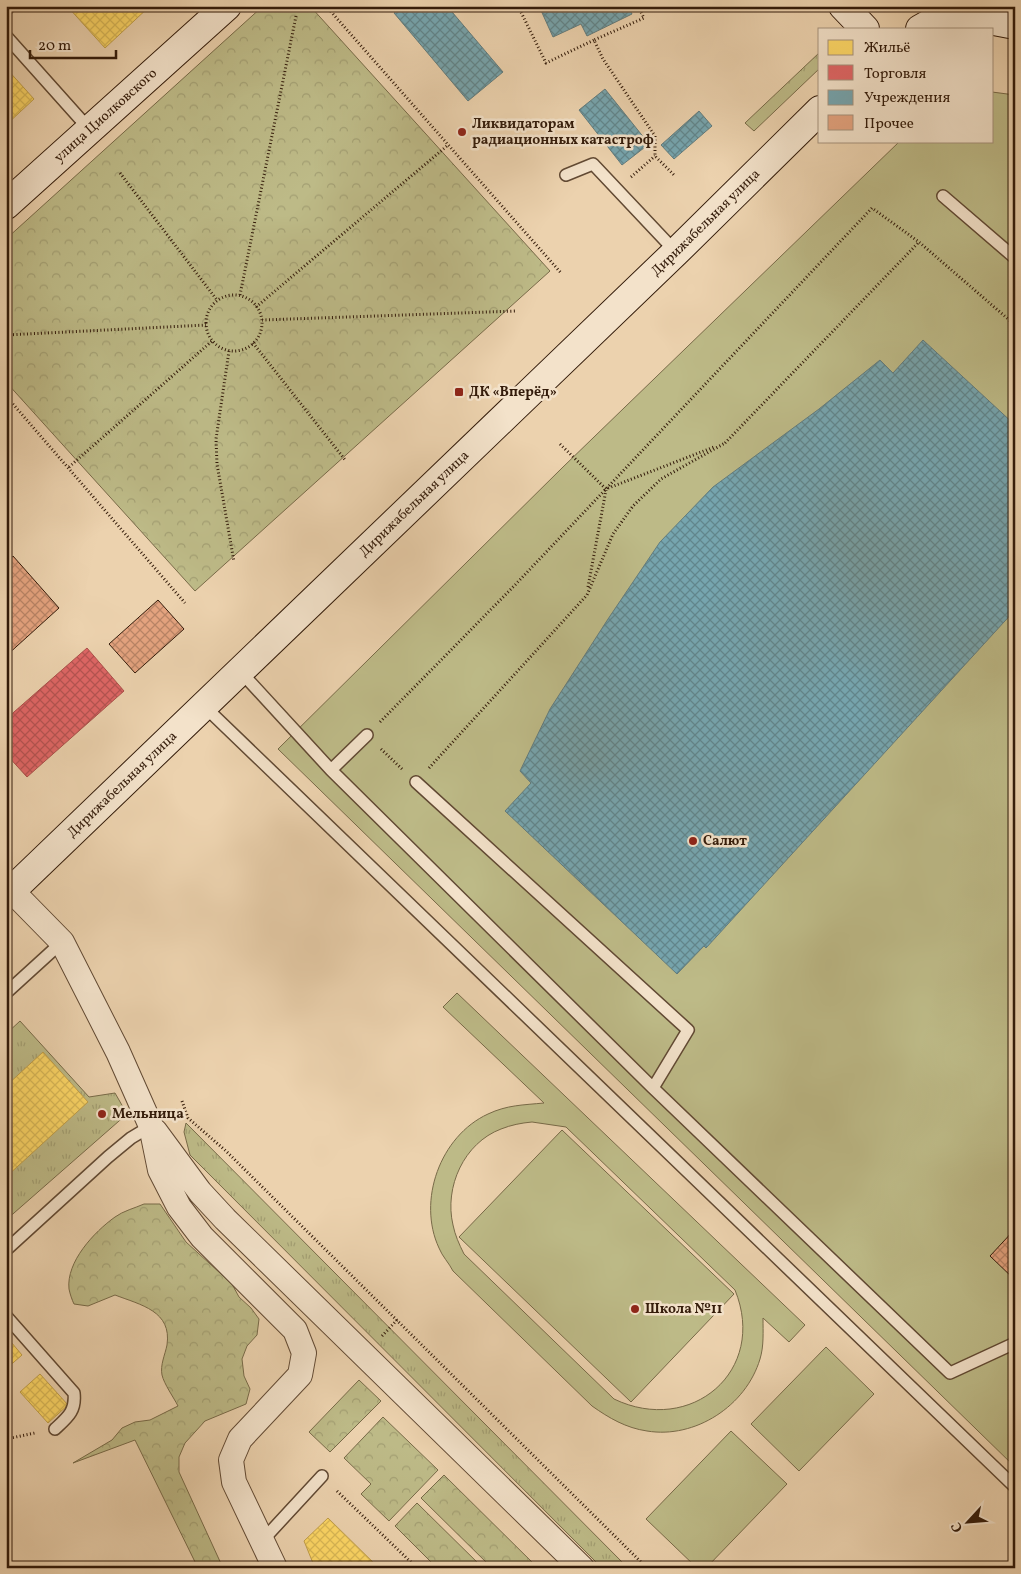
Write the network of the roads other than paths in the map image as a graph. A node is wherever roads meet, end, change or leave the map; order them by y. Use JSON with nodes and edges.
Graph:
{"nodes":[{"id":1,"x":10,"y":6,"type":"edge"},
{"id":2,"x":227,"y":6,"type":"edge"},
{"id":3,"x":843,"y":6,"type":"edge"},
{"id":4,"x":6,"y":10,"type":"edge"},
{"id":5,"x":934,"y":18,"type":"edge"},
{"id":6,"x":1015,"y":25,"type":"edge"},
{"id":7,"x":863,"y":28,"type":"edge"},
{"id":8,"x":6,"y":36,"type":"edge"},
{"id":9,"x":818,"y":112,"type":"edge"},
{"id":10,"x":90,"y":130,"type":"junction"},
{"id":11,"x":566,"y":175,"type":"dead end"},
{"id":12,"x":943,"y":196,"type":"dead end"},
{"id":13,"x":6,"y":205,"type":"edge"},
{"id":14,"x":676,"y":252,"type":"junction"},
{"id":15,"x":1015,"y":258,"type":"edge"},
{"id":16,"x":240,"y":671,"type":"junction"},
{"id":17,"x":204,"y":706,"type":"junction"},
{"id":18,"x":367,"y":735,"type":"road end"},
{"id":19,"x":331,"y":770,"type":"junction"},
{"id":20,"x":416,"y":782,"type":"road end"},
{"id":21,"x":8,"y":891,"type":"edge"},
{"id":22,"x":62,"y":942,"type":"junction"},
{"id":23,"x":6,"y":993,"type":"edge"},
{"id":24,"x":653,"y":1088,"type":"junction"},
{"id":25,"x":150,"y":1126,"type":"junction"},
{"id":26,"x":6,"y":1250,"type":"edge"},
{"id":27,"x":6,"y":1316,"type":"edge"},
{"id":28,"x":1015,"y":1343,"type":"edge"},
{"id":29,"x":55,"y":1429,"type":"road end"},
{"id":30,"x":322,"y":1476,"type":"road end"},
{"id":31,"x":1015,"y":1487,"type":"edge"},
{"id":32,"x":262,"y":1541,"type":"junction"},
{"id":33,"x":275,"y":1568,"type":"edge"},
{"id":34,"x":582,"y":1568,"type":"edge"}],
"edges":[{"from":1,"to":4,"type":"lane"},
{"from":2,"to":10,"type":"main road","name":"улица Циолковского"},
{"from":3,"to":7,"type":"main road"},
{"from":5,"to":6,"type":"main road"},
{"from":8,"to":10,"type":"lane"},
{"from":9,"to":14,"type":"main road","name":"Дирижабельная улица"},
{"from":10,"to":13,"type":"main road","name":"улица Циолковского"},
{"from":11,"to":14,"type":"lane"},
{"from":12,"to":15,"type":"lane"},
{"from":14,"to":16,"type":"main road","name":"Дирижабельная улица"},
{"from":16,"to":17,"type":"main road","name":"Дирижабельная улица"},
{"from":16,"to":19,"type":"lane"},
{"from":17,"to":21,"type":"main road","name":"Дирижабельная улица"},
{"from":17,"to":31,"type":"lane"},
{"from":18,"to":19,"type":"lane"},
{"from":19,"to":24,"type":"lane"},
{"from":20,"to":24,"type":"lane"},
{"from":21,"to":22,"type":"street"},
{"from":22,"to":23,"type":"lane"},
{"from":22,"to":25,"type":"street"},
{"from":24,"to":28,"type":"lane"},
{"from":25,"to":26,"type":"lane"},
{"from":25,"to":32,"type":"street"},
{"from":25,"to":34,"type":"street"},
{"from":27,"to":29,"type":"lane"},
{"from":30,"to":32,"type":"lane"},
{"from":32,"to":33,"type":"street"}]}
